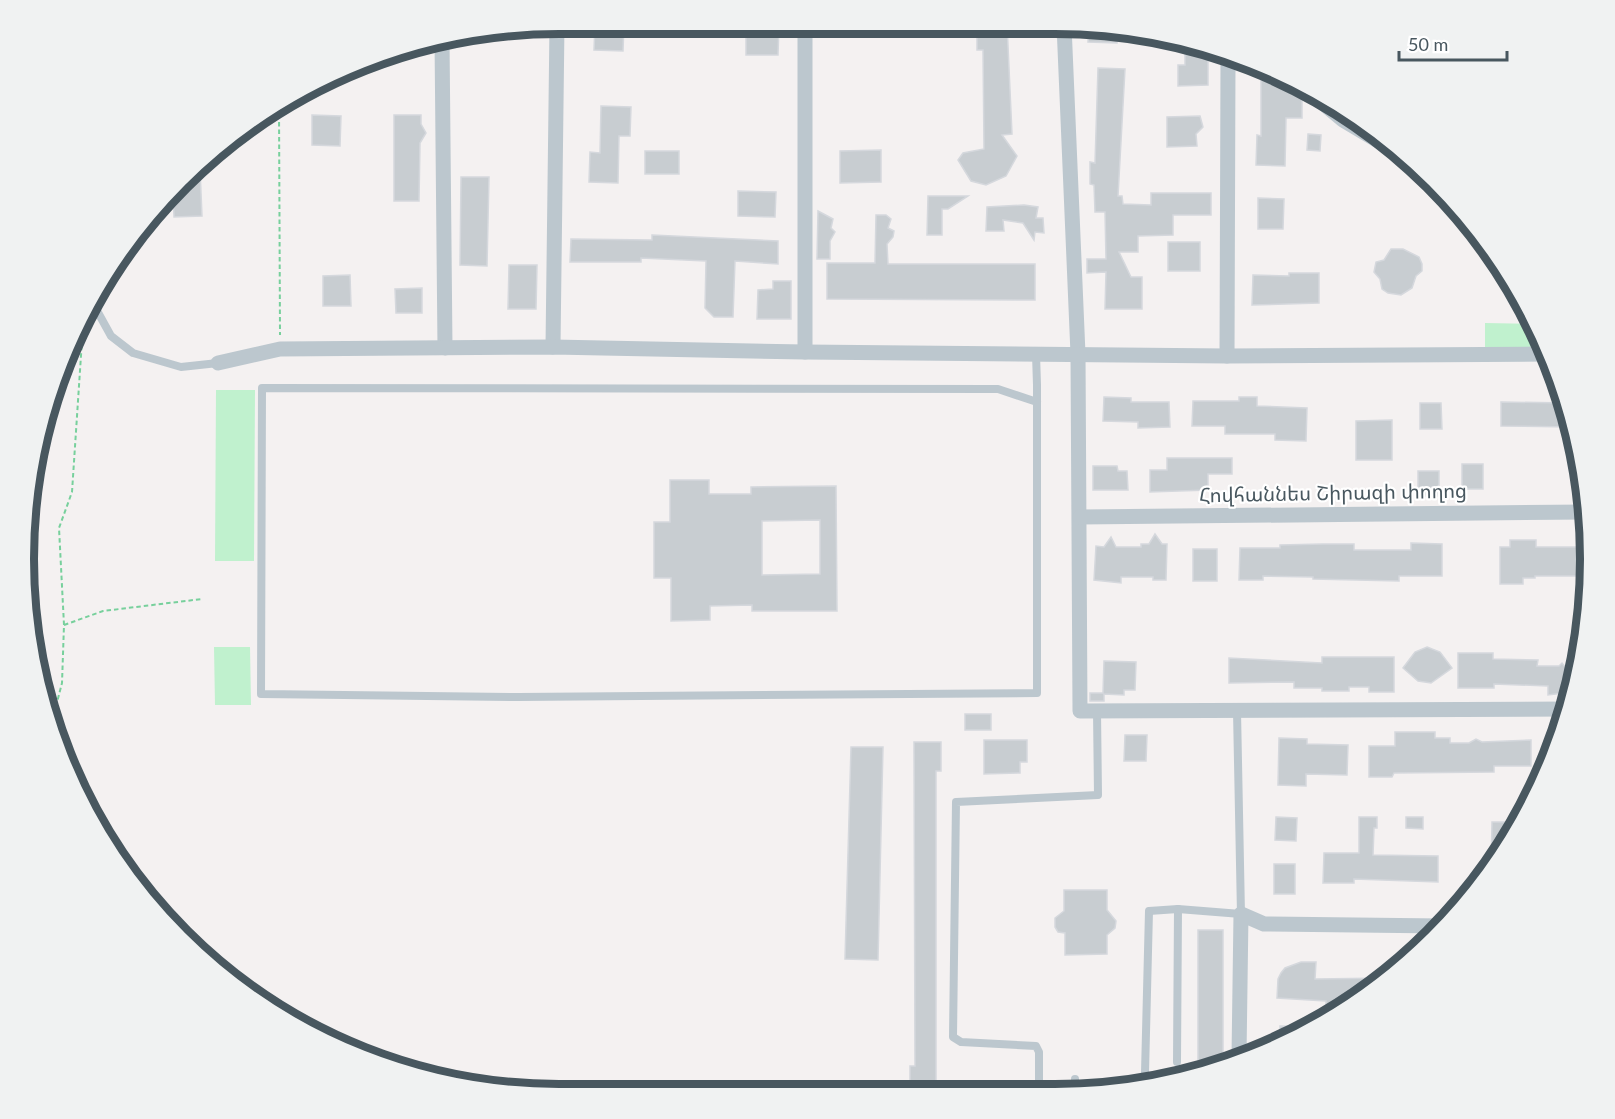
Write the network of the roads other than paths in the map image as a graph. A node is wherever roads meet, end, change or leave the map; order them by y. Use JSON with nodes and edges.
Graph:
{"nodes":[{"id":1,"x":557,"y":34,"type":"edge"},
{"id":2,"x":805,"y":34,"type":"edge"},
{"id":3,"x":1064,"y":34,"type":"edge"},
{"id":4,"x":442,"y":48,"type":"edge"},
{"id":5,"x":1228,"y":63,"type":"edge"},
{"id":6,"x":97,"y":311,"type":"edge"},
{"id":7,"x":553,"y":346,"type":"junction"},
{"id":8,"x":445,"y":348,"type":"junction"},
{"id":9,"x":805,"y":352,"type":"junction"},
{"id":10,"x":1036,"y":354,"type":"junction"},
{"id":11,"x":1078,"y":354,"type":"junction"},
{"id":12,"x":1539,"y":354,"type":"edge"},
{"id":13,"x":1227,"y":356,"type":"junction"},
{"id":14,"x":218,"y":363,"type":"joint"},
{"id":15,"x":1037,"y":402,"type":"junction"},
{"id":16,"x":1578,"y":512,"type":"edge"},
{"id":17,"x":1080,"y":517,"type":"junction"},
{"id":18,"x":1558,"y":710,"type":"edge"},
{"id":19,"x":1097,"y":711,"type":"junction"},
{"id":20,"x":1237,"y":711,"type":"junction"},
{"id":21,"x":1178,"y":909,"type":"junction"},
{"id":22,"x":1241,"y":914,"type":"junction"},
{"id":23,"x":1432,"y":926,"type":"edge"},
{"id":24,"x":1239,"y":1051,"type":"edge"},
{"id":25,"x":1177,"y":1062,"type":"dead end"},
{"id":26,"x":1145,"y":1073,"type":"dead end"},
{"id":27,"x":1075,"y":1079,"type":"dead end"},
{"id":28,"x":1075,"y":1083,"type":"edge"},
{"id":29,"x":1039,"y":1084,"type":"edge"}],
"edges":[{"from":1,"to":7,"type":"street"},
{"from":2,"to":9,"type":"street"},
{"from":3,"to":11,"type":"street"},
{"from":4,"to":8,"type":"street"},
{"from":5,"to":13,"type":"street"},
{"from":6,"to":14,"type":"lane"},
{"from":7,"to":8,"type":"street"},
{"from":7,"to":9,"type":"street"},
{"from":8,"to":14,"type":"street"},
{"from":9,"to":10,"type":"street"},
{"from":10,"to":11,"type":"street"},
{"from":10,"to":15,"type":"lane"},
{"from":11,"to":13,"type":"street"},
{"from":11,"to":17,"type":"street"},
{"from":12,"to":13,"type":"street"},
{"from":15,"to":15,"type":"lane"},
{"from":16,"to":17,"type":"street","name":"Հովհաննես Շիրազի փողոց"},
{"from":17,"to":19,"type":"street"},
{"from":18,"to":20,"type":"street"},
{"from":19,"to":20,"type":"street"},
{"from":19,"to":29,"type":"lane"},
{"from":20,"to":22,"type":"lane"},
{"from":21,"to":22,"type":"lane"},
{"from":21,"to":25,"type":"lane"},
{"from":21,"to":26,"type":"lane"},
{"from":22,"to":23,"type":"street"},
{"from":22,"to":24,"type":"street"},
{"from":27,"to":28,"type":"lane"}]}
